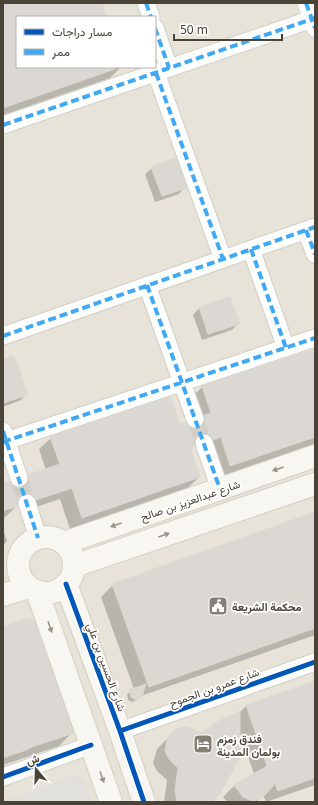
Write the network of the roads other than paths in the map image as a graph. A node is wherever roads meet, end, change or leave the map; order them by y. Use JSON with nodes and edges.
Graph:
{"nodes":[{"id":1,"x":146,"y":3,"type":"edge"},
{"id":2,"x":306,"y":3,"type":"edge"},
{"id":3,"x":151,"y":16,"type":"edge"},
{"id":4,"x":314,"y":22,"type":"edge"},
{"id":5,"x":156,"y":33,"type":"edge"},
{"id":6,"x":163,"y":70,"type":"junction"},
{"id":7,"x":3,"y":125,"type":"edge"},
{"id":8,"x":311,"y":228,"type":"edge"},
{"id":9,"x":251,"y":249,"type":"junction"},
{"id":10,"x":315,"y":254,"type":"edge"},
{"id":11,"x":223,"y":259,"type":"junction"},
{"id":12,"x":148,"y":285,"type":"junction"},
{"id":13,"x":3,"y":336,"type":"edge"},
{"id":14,"x":315,"y":338,"type":"edge"},
{"id":15,"x":286,"y":348,"type":"junction"},
{"id":16,"x":182,"y":383,"type":"junction"},
{"id":17,"x":195,"y":419,"type":"tunnel mouth"},
{"id":18,"x":4,"y":438,"type":"edge"},
{"id":19,"x":204,"y":443,"type":"tunnel mouth"},
{"id":20,"x":315,"y":456,"type":"edge"},
{"id":21,"x":19,"y":478,"type":"tunnel mouth"},
{"id":22,"x":315,"y":484,"type":"edge"},
{"id":23,"x":220,"y":489,"type":"junction"},
{"id":24,"x":27,"y":503,"type":"tunnel mouth"},
{"id":25,"x":38,"y":538,"type":"junction"},
{"id":26,"x":64,"y":543,"type":"junction"},
{"id":27,"x":11,"y":565,"type":"edge"},
{"id":28,"x":70,"y":575,"type":"junction"},
{"id":29,"x":33,"y":589,"type":"junction"},
{"id":30,"x":3,"y":595,"type":"edge"},
{"id":31,"x":315,"y":662,"type":"edge"},
{"id":32,"x":120,"y":731,"type":"junction"},
{"id":33,"x":91,"y":745,"type":"junction"},
{"id":34,"x":3,"y":777,"type":"edge"},
{"id":35,"x":111,"y":802,"type":"edge"},
{"id":36,"x":144,"y":802,"type":"edge"}],
"edges":[{"from":1,"to":3,"type":"street"},
{"from":2,"to":4,"type":"street"},
{"from":4,"to":6,"type":"street"},
{"from":5,"to":6,"type":"street"},
{"from":6,"to":7,"type":"street"},
{"from":6,"to":11,"type":"street"},
{"from":8,"to":9,"type":"street"},
{"from":8,"to":10,"type":"street"},
{"from":9,"to":11,"type":"street"},
{"from":9,"to":15,"type":"street"},
{"from":11,"to":12,"type":"street"},
{"from":12,"to":13,"type":"street"},
{"from":12,"to":16,"type":"street"},
{"from":14,"to":15,"type":"street"},
{"from":15,"to":16,"type":"street"},
{"from":16,"to":17,"type":"street"},
{"from":16,"to":18,"type":"street"},
{"from":18,"to":21,"type":"street"},
{"from":19,"to":23,"type":"street"},
{"from":20,"to":23,"type":"main road","name":"شارع عبدالعزيز بن صالح","one_way":true},
{"from":28,"to":22,"type":"main road","one_way":true},
{"from":23,"to":26,"type":"main road","name":"شارع عبدالعزيز بن صالح","one_way":true},
{"from":24,"to":25,"type":"street"},
{"from":25,"to":26,"type":"main road"},
{"from":25,"to":27,"type":"main road"},
{"from":26,"to":28,"type":"main road"},
{"from":27,"to":29,"type":"main road"},
{"from":28,"to":29,"type":"main road"},
{"from":28,"to":32,"type":"main road","name":"شارع الحسين بن علي"},
{"from":29,"to":30,"type":"main road"},
{"from":29,"to":33,"type":"main road","one_way":true},
{"from":31,"to":32,"type":"street","name":"شارع عمرو بن الجموح"},
{"from":32,"to":36,"type":"main road","name":"شارع الحسين بن علي"},
{"from":33,"to":34,"type":"street"},
{"from":33,"to":35,"type":"main road","one_way":true}]}
